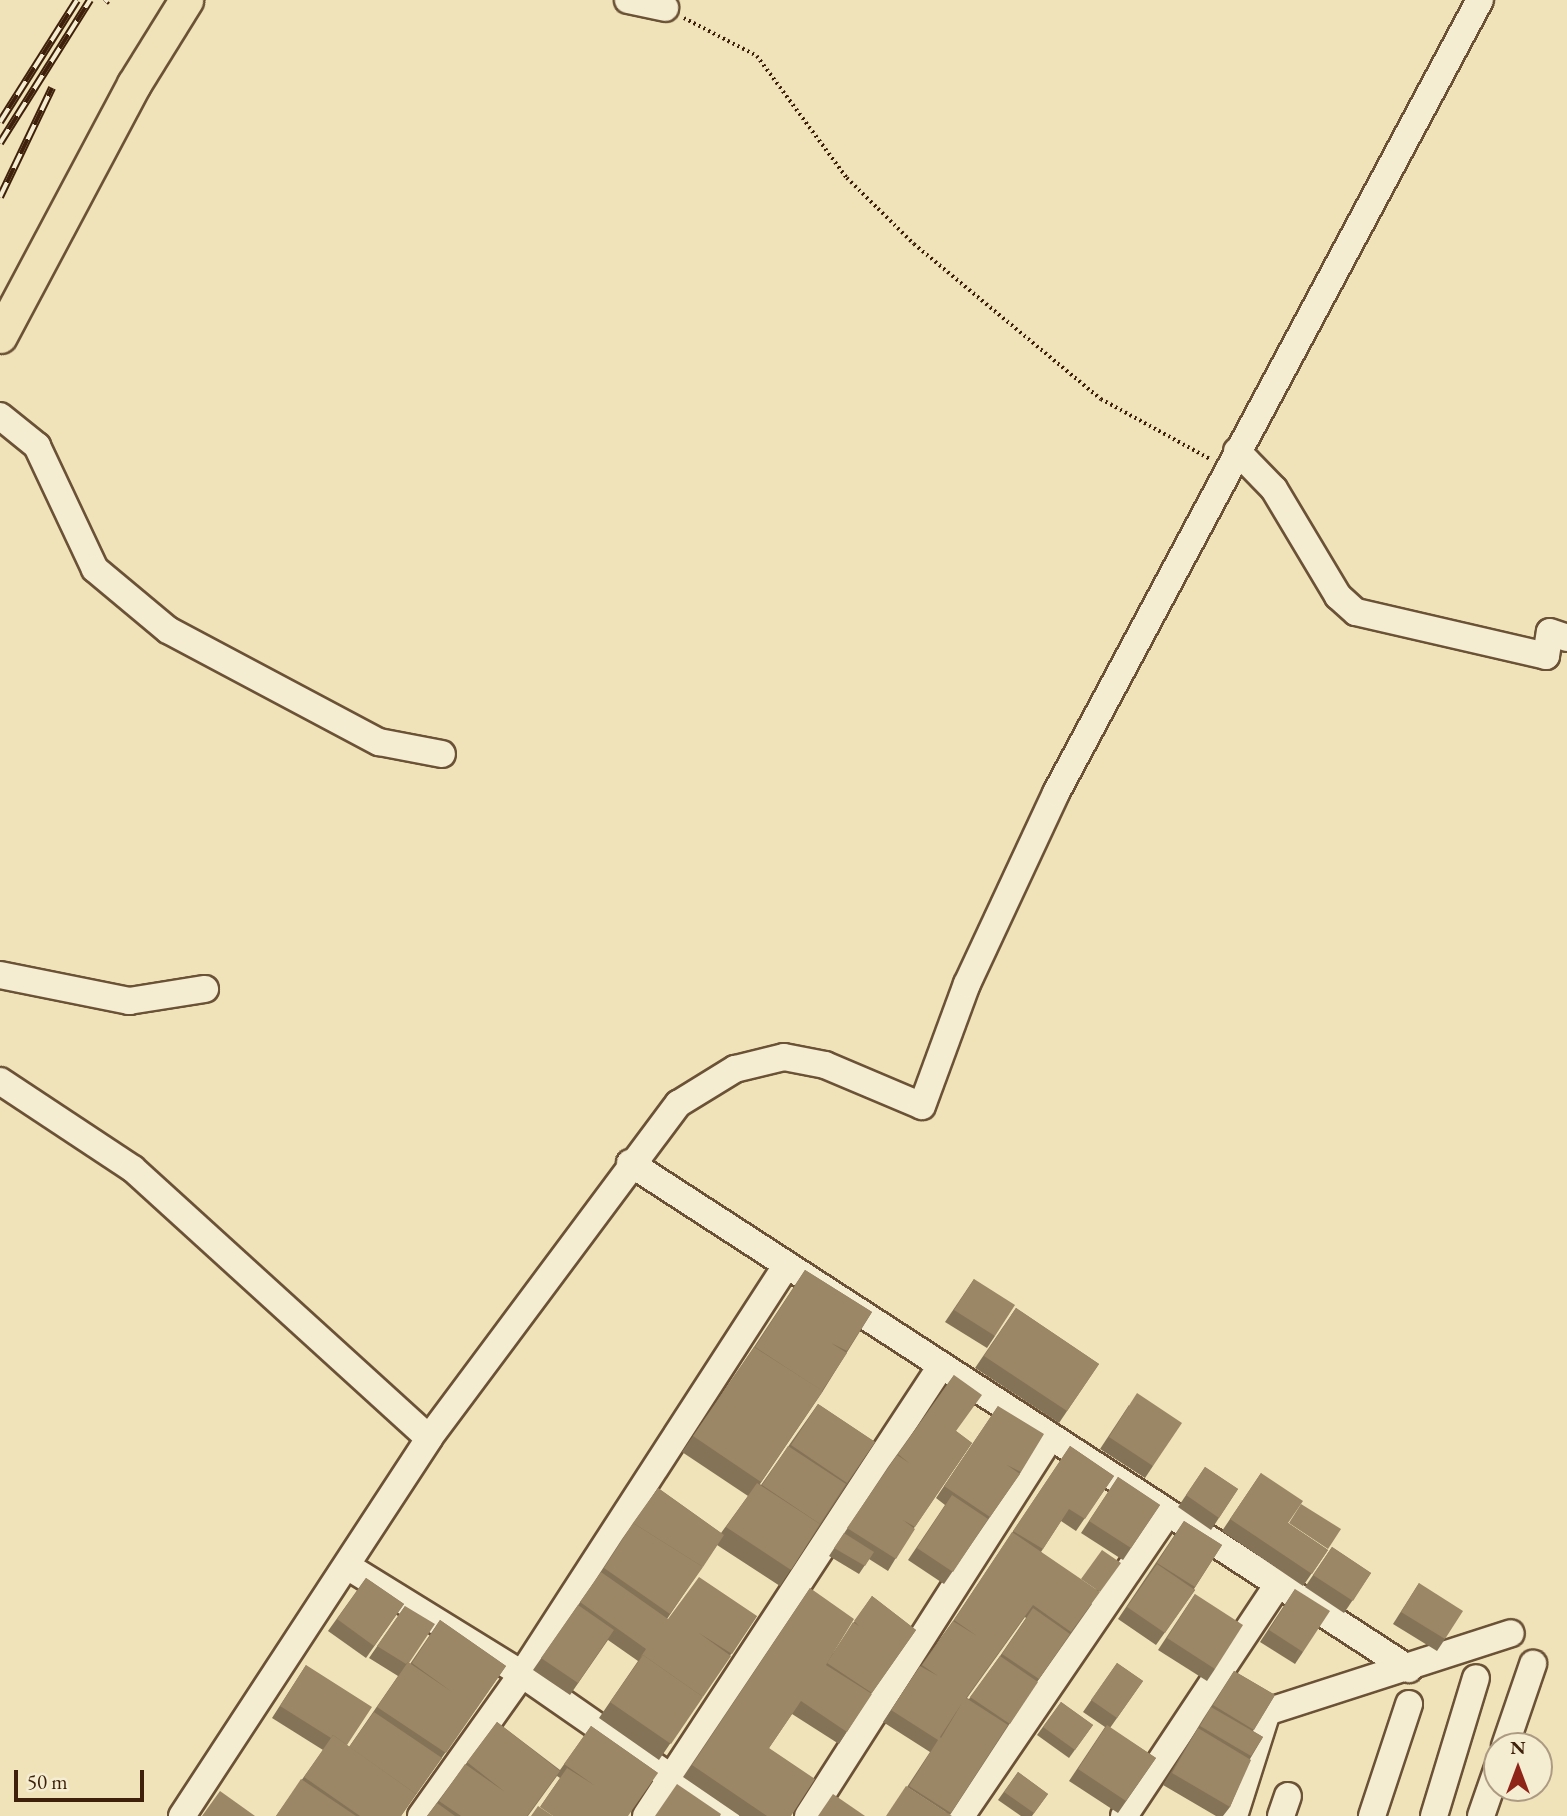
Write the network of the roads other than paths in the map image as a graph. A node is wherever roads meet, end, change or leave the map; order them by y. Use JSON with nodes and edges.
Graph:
{"nodes":[{"id":1,"x":186,"y":0,"type":"edge"},
{"id":2,"x":628,"y":0,"type":"edge"},
{"id":3,"x":1480,"y":0,"type":"edge"},
{"id":4,"x":665,"y":8,"type":"road end"},
{"id":5,"x":0,"y":336,"type":"edge"},
{"id":6,"x":0,"y":416,"type":"edge"},
{"id":7,"x":1232,"y":460,"type":"junction"},
{"id":8,"x":1567,"y":638,"type":"edge"},
{"id":9,"x":442,"y":754,"type":"dead end"},
{"id":10,"x":0,"y":975,"type":"edge"},
{"id":11,"x":205,"y":989,"type":"dead end"},
{"id":12,"x":0,"y":1081,"type":"edge"},
{"id":13,"x":630,"y":1163,"type":"junction"},
{"id":14,"x":786,"y":1266,"type":"junction"},
{"id":15,"x":941,"y":1366,"type":"junction"},
{"id":16,"x":1050,"y":1437,"type":"junction"},
{"id":17,"x":429,"y":1438,"type":"junction"},
{"id":18,"x":1168,"y":1513,"type":"junction"},
{"id":19,"x":347,"y":1566,"type":"junction"},
{"id":20,"x":1278,"y":1584,"type":"junction"},
{"id":21,"x":1511,"y":1633,"type":"dead end"},
{"id":22,"x":1533,"y":1664,"type":"dead end"},
{"id":23,"x":1409,"y":1669,"type":"junction"},
{"id":24,"x":522,"y":1674,"type":"junction"},
{"id":25,"x":1476,"y":1678,"type":"dead end"},
{"id":26,"x":1409,"y":1704,"type":"dead end"},
{"id":27,"x":1510,"y":1732,"type":"edge"},
{"id":28,"x":673,"y":1779,"type":"junction"},
{"id":29,"x":182,"y":1816,"type":"edge"},
{"id":30,"x":421,"y":1816,"type":"edge"},
{"id":31,"x":646,"y":1816,"type":"edge"},
{"id":32,"x":726,"y":1816,"type":"edge"},
{"id":33,"x":808,"y":1816,"type":"edge"},
{"id":34,"x":961,"y":1816,"type":"edge"},
{"id":35,"x":1124,"y":1816,"type":"edge"},
{"id":36,"x":1234,"y":1816,"type":"edge"},
{"id":37,"x":1372,"y":1816,"type":"edge"},
{"id":38,"x":1434,"y":1816,"type":"edge"}],
"edges":[{"from":1,"to":5,"type":"main road"},
{"from":2,"to":4,"type":"street"},
{"from":3,"to":7,"type":"street"},
{"from":6,"to":9,"type":"street"},
{"from":7,"to":8,"type":"street"},
{"from":7,"to":13,"type":"street"},
{"from":10,"to":11,"type":"street"},
{"from":12,"to":17,"type":"street"},
{"from":13,"to":14,"type":"street"},
{"from":13,"to":17,"type":"street"},
{"from":14,"to":15,"type":"street"},
{"from":14,"to":24,"type":"street"},
{"from":15,"to":16,"type":"street"},
{"from":15,"to":28,"type":"street"},
{"from":16,"to":18,"type":"street"},
{"from":16,"to":33,"type":"street"},
{"from":17,"to":19,"type":"street"},
{"from":18,"to":20,"type":"street"},
{"from":18,"to":34,"type":"street"},
{"from":19,"to":24,"type":"street"},
{"from":19,"to":29,"type":"street"},
{"from":20,"to":23,"type":"street"},
{"from":20,"to":35,"type":"street"},
{"from":21,"to":23,"type":"street"},
{"from":22,"to":27,"type":"street"},
{"from":23,"to":36,"type":"street"},
{"from":24,"to":28,"type":"street"},
{"from":24,"to":30,"type":"street"},
{"from":25,"to":38,"type":"street"},
{"from":26,"to":37,"type":"street"},
{"from":28,"to":31,"type":"street"},
{"from":28,"to":32,"type":"street"}]}
